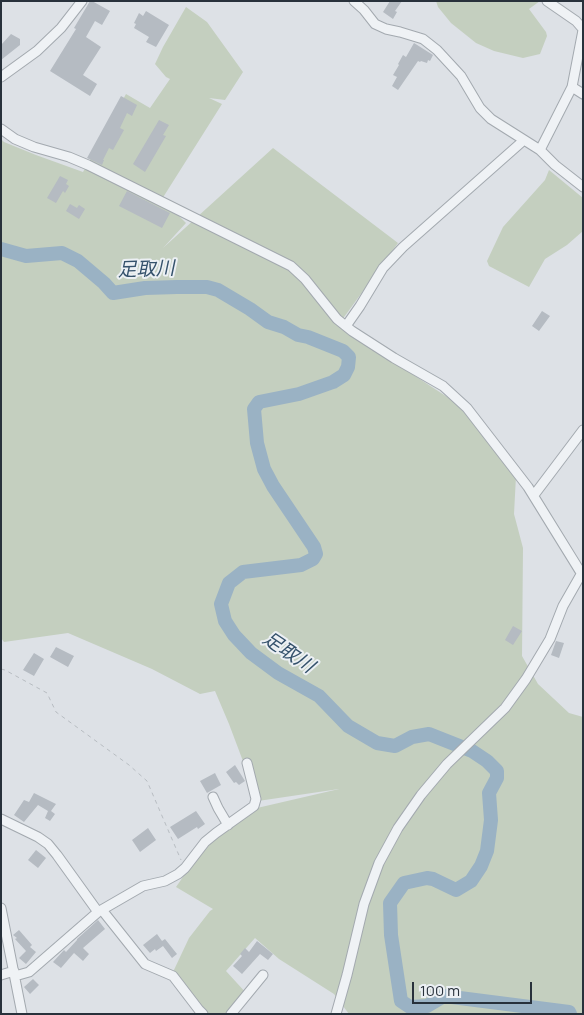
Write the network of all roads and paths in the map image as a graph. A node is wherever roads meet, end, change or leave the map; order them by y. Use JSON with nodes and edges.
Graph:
{"nodes":[{"id":1,"x":82,"y":1,"type":"edge"},
{"id":2,"x":354,"y":1,"type":"edge"},
{"id":3,"x":547,"y":1,"type":"edge"},
{"id":4,"x":583,"y":29,"type":"edge"},
{"id":5,"x":1,"y":77,"type":"edge"},
{"id":6,"x":572,"y":87,"type":"junction"},
{"id":7,"x":583,"y":94,"type":"edge"},
{"id":8,"x":1,"y":129,"type":"edge"},
{"id":9,"x":524,"y":140,"type":"junction"},
{"id":10,"x":540,"y":150,"type":"junction"},
{"id":11,"x":583,"y":187,"type":"edge"},
{"id":12,"x":346,"y":326,"type":"junction"},
{"id":13,"x":583,"y":430,"type":"edge"},
{"id":14,"x":534,"y":494,"type":"junction"},
{"id":15,"x":582,"y":573,"type":"edge"},
{"id":16,"x":1,"y":669,"type":"edge"},
{"id":17,"x":247,"y":763,"type":"dead end"},
{"id":18,"x":213,"y":797,"type":"dead end"},
{"id":19,"x":1,"y":819,"type":"edge"},
{"id":20,"x":228,"y":825,"type":"junction"},
{"id":21,"x":185,"y":868,"type":"junction"},
{"id":22,"x":1,"y":908,"type":"edge"},
{"id":23,"x":100,"y":911,"type":"junction"},
{"id":24,"x":15,"y":973,"type":"junction"},
{"id":25,"x":1,"y":975,"type":"edge"},
{"id":26,"x":263,"y":975,"type":"dead end"},
{"id":27,"x":22,"y":1014,"type":"edge"},
{"id":28,"x":203,"y":1014,"type":"edge"},
{"id":29,"x":231,"y":1014,"type":"edge"},
{"id":30,"x":336,"y":1014,"type":"edge"}],
"edges":[{"from":1,"to":5,"type":"street"},
{"from":2,"to":9,"type":"street"},
{"from":3,"to":4,"type":"street"},
{"from":4,"to":6,"type":"street"},
{"from":6,"to":7,"type":"street"},
{"from":6,"to":10,"type":"street"},
{"from":8,"to":12,"type":"street"},
{"from":9,"to":10,"type":"street"},
{"from":9,"to":12,"type":"street"},
{"from":10,"to":11,"type":"street"},
{"from":12,"to":14,"type":"street"},
{"from":13,"to":14,"type":"street"},
{"from":14,"to":15,"type":"street"},
{"from":15,"to":30,"type":"street"},
{"from":16,"to":21,"type":"path"},
{"from":17,"to":20,"type":"street"},
{"from":18,"to":20,"type":"street"},
{"from":19,"to":23,"type":"street"},
{"from":20,"to":21,"type":"street"},
{"from":21,"to":23,"type":"street"},
{"from":22,"to":24,"type":"street"},
{"from":23,"to":24,"type":"street"},
{"from":23,"to":28,"type":"street"},
{"from":24,"to":25,"type":"street"},
{"from":24,"to":27,"type":"street"},
{"from":26,"to":29,"type":"street"}]}
